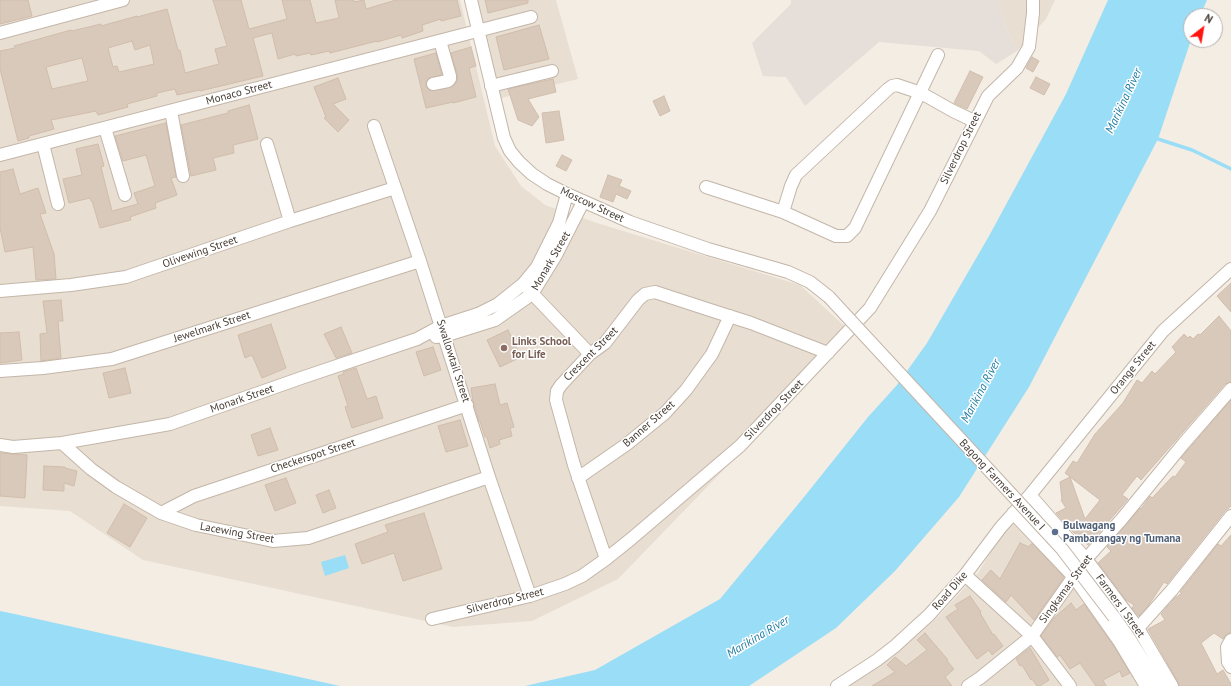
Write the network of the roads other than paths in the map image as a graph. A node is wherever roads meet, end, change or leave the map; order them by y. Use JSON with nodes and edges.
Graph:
{"nodes":[{"id":1,"x":123,"y":0,"type":"edge"},
{"id":2,"x":471,"y":0,"type":"edge"},
{"id":3,"x":1033,"y":0,"type":"edge"},
{"id":4,"x":531,"y":18,"type":"dead end"},
{"id":5,"x":479,"y":31,"type":"junction"},
{"id":6,"x":0,"y":33,"type":"edge"},
{"id":7,"x":440,"y":41,"type":"junction"},
{"id":8,"x":938,"y":56,"type":"dead end"},
{"id":9,"x":552,"y":71,"type":"dead end"},
{"id":10,"x":433,"y":84,"type":"dead end"},
{"id":11,"x":491,"y":86,"type":"junction"},
{"id":12,"x":921,"y":93,"type":"junction"},
{"id":13,"x":171,"y":111,"type":"junction"},
{"id":14,"x":974,"y":121,"type":"junction"},
{"id":15,"x":374,"y":126,"type":"dead end"},
{"id":16,"x":105,"y":128,"type":"junction"},
{"id":17,"x":43,"y":144,"type":"junction"},
{"id":18,"x":267,"y":144,"type":"dead end"},
{"id":19,"x":0,"y":155,"type":"edge"},
{"id":20,"x":183,"y":176,"type":"dead end"},
{"id":21,"x":706,"y":187,"type":"dead end"},
{"id":22,"x":395,"y":188,"type":"junction"},
{"id":23,"x":568,"y":194,"type":"junction"},
{"id":24,"x":125,"y":195,"type":"dead end"},
{"id":25,"x":583,"y":202,"type":"junction"},
{"id":26,"x":58,"y":204,"type":"dead end"},
{"id":27,"x":783,"y":212,"type":"junction"},
{"id":28,"x":290,"y":221,"type":"junction"},
{"id":29,"x":420,"y":261,"type":"junction"},
{"id":30,"x":1231,"y":269,"type":"edge"},
{"id":31,"x":523,"y":284,"type":"junction"},
{"id":32,"x":0,"y":291,"type":"edge"},
{"id":33,"x":532,"y":294,"type":"junction"},
{"id":34,"x":829,"y":297,"type":"joint"},
{"id":35,"x":490,"y":308,"type":"junction"},
{"id":36,"x":730,"y":316,"type":"junction"},
{"id":37,"x":495,"y":320,"type":"junction"},
{"id":38,"x":442,"y":331,"type":"junction"},
{"id":39,"x":828,"y":353,"type":"junction"},
{"id":40,"x":590,"y":354,"type":"junction"},
{"id":41,"x":0,"y":371,"type":"edge"},
{"id":42,"x":1231,"y":389,"type":"edge"},
{"id":43,"x":467,"y":405,"type":"junction"},
{"id":44,"x":62,"y":443,"type":"junction"},
{"id":45,"x":0,"y":445,"type":"edge"},
{"id":46,"x":1045,"y":476,"type":"joint"},
{"id":47,"x":489,"y":477,"type":"junction"},
{"id":48,"x":578,"y":478,"type":"junction"},
{"id":49,"x":1030,"y":495,"type":"junction"},
{"id":50,"x":161,"y":513,"type":"junction"},
{"id":51,"x":1013,"y":513,"type":"junction"},
{"id":52,"x":1231,"y":516,"type":"edge"},
{"id":53,"x":606,"y":559,"type":"junction"},
{"id":54,"x":1086,"y":559,"type":"junction"},
{"id":55,"x":965,"y":575,"type":"junction"},
{"id":56,"x":1074,"y":577,"type":"junction"},
{"id":57,"x":530,"y":596,"type":"junction"},
{"id":58,"x":432,"y":618,"type":"dead end"},
{"id":59,"x":1138,"y":628,"type":"junction"},
{"id":60,"x":1032,"y":636,"type":"junction"},
{"id":61,"x":1231,"y":640,"type":"edge"},
{"id":62,"x":1231,"y":667,"type":"edge"},
{"id":63,"x":837,"y":686,"type":"edge"},
{"id":64,"x":968,"y":686,"type":"edge"},
{"id":65,"x":1070,"y":686,"type":"edge"},
{"id":66,"x":1146,"y":686,"type":"edge"},
{"id":67,"x":1159,"y":686,"type":"edge"},
{"id":68,"x":1172,"y":686,"type":"edge"}],
"edges":[{"from":1,"to":6,"type":"street"},
{"from":2,"to":5,"type":"street","name":"Moscow Street"},
{"from":3,"to":14,"type":"street","name":"Silverdrop Street"},
{"from":4,"to":5,"type":"street","name":"Monaco Street"},
{"from":5,"to":7,"type":"street","name":"Monaco Street"},
{"from":5,"to":11,"type":"street","name":"Moscow Street"},
{"from":7,"to":10,"type":"street"},
{"from":7,"to":13,"type":"street","name":"Monaco Street"},
{"from":8,"to":12,"type":"street"},
{"from":9,"to":11,"type":"street"},
{"from":11,"to":23,"type":"street","name":"Moscow Street"},
{"from":12,"to":14,"type":"street"},
{"from":12,"to":27,"type":"street"},
{"from":12,"to":27,"type":"street"},
{"from":13,"to":16,"type":"street","name":"Monaco Street"},
{"from":13,"to":20,"type":"street"},
{"from":14,"to":39,"type":"street","name":"Silverdrop Street"},
{"from":15,"to":22,"type":"street","name":"Swallowtail Street"},
{"from":16,"to":17,"type":"street","name":"Monaco Street"},
{"from":16,"to":24,"type":"street"},
{"from":17,"to":19,"type":"street","name":"Monaco Street"},
{"from":17,"to":26,"type":"street"},
{"from":18,"to":28,"type":"street"},
{"from":21,"to":27,"type":"street"},
{"from":22,"to":28,"type":"street","name":"Olivewing Street"},
{"from":22,"to":29,"type":"street","name":"Swallowtail Street"},
{"from":23,"to":25,"type":"street","name":"Moscow Street"},
{"from":23,"to":31,"type":"street","name":"Monark Street"},
{"from":25,"to":33,"type":"street","name":"Monark Street"},
{"from":25,"to":34,"type":"street","name":"Moscow Street"},
{"from":28,"to":32,"type":"street","name":"Olivewing Street"},
{"from":29,"to":38,"type":"street","name":"Swallowtail Street"},
{"from":29,"to":41,"type":"street","name":"Jewelmark Street"},
{"from":30,"to":46,"type":"street","name":"Orange Street"},
{"from":31,"to":33,"type":"street"},
{"from":31,"to":35,"type":"street","name":"Monark Street"},
{"from":33,"to":37,"type":"street","name":"Monark Street"},
{"from":33,"to":40,"type":"street"},
{"from":34,"to":67,"type":"street","name":"Bagong Farmers Avenue I","bridge":true},
{"from":35,"to":37,"type":"street"},
{"from":35,"to":38,"type":"street","name":"Monark Street"},
{"from":36,"to":39,"type":"street","name":"Crescent Street"},
{"from":36,"to":40,"type":"street","name":"Crescent Street"},
{"from":36,"to":48,"type":"street","name":"Banner Street"},
{"from":37,"to":38,"type":"street","name":"Monark Street"},
{"from":38,"to":43,"type":"street","name":"Swallowtail Street"},
{"from":38,"to":44,"type":"street","name":"Monark Street"},
{"from":39,"to":53,"type":"street","name":"Silverdrop Street"},
{"from":40,"to":48,"type":"street","name":"Crescent Street"},
{"from":42,"to":54,"type":"street","name":"Singkamas Street"},
{"from":43,"to":47,"type":"street","name":"Swallowtail Street"},
{"from":43,"to":50,"type":"street","name":"Checkerspot Street"},
{"from":44,"to":45,"type":"street"},
{"from":44,"to":50,"type":"street","name":"Lacewing Street"},
{"from":46,"to":49,"type":"street","name":"Road Dike"},
{"from":47,"to":50,"type":"street","name":"Lacewing Street"},
{"from":47,"to":57,"type":"street","name":"Swallowtail Street"},
{"from":48,"to":53,"type":"street","name":"Crescent Street"},
{"from":49,"to":51,"type":"street","name":"Road Dike"},
{"from":49,"to":54,"type":"street","name":"Farmers I Street"},
{"from":51,"to":55,"type":"street","name":"Road Dike"},
{"from":51,"to":56,"type":"street","name":"Farmers I Street"},
{"from":52,"to":59,"type":"street"},
{"from":53,"to":57,"type":"street","name":"Silverdrop Street"},
{"from":54,"to":56,"type":"street","name":"Singkamas Street"},
{"from":54,"to":59,"type":"street","name":"Farmers I Street"},
{"from":55,"to":60,"type":"street"},
{"from":55,"to":63,"type":"street","name":"Road Dike"},
{"from":56,"to":60,"type":"street","name":"Singkamas Street"},
{"from":56,"to":66,"type":"street","name":"Farmers I Street"},
{"from":57,"to":58,"type":"street","name":"Silverdrop Street"},
{"from":59,"to":68,"type":"street","name":"Farmers I Street"},
{"from":60,"to":64,"type":"street","name":"Singkamas Street"},
{"from":60,"to":65,"type":"street"},
{"from":61,"to":62,"type":"street"}]}
